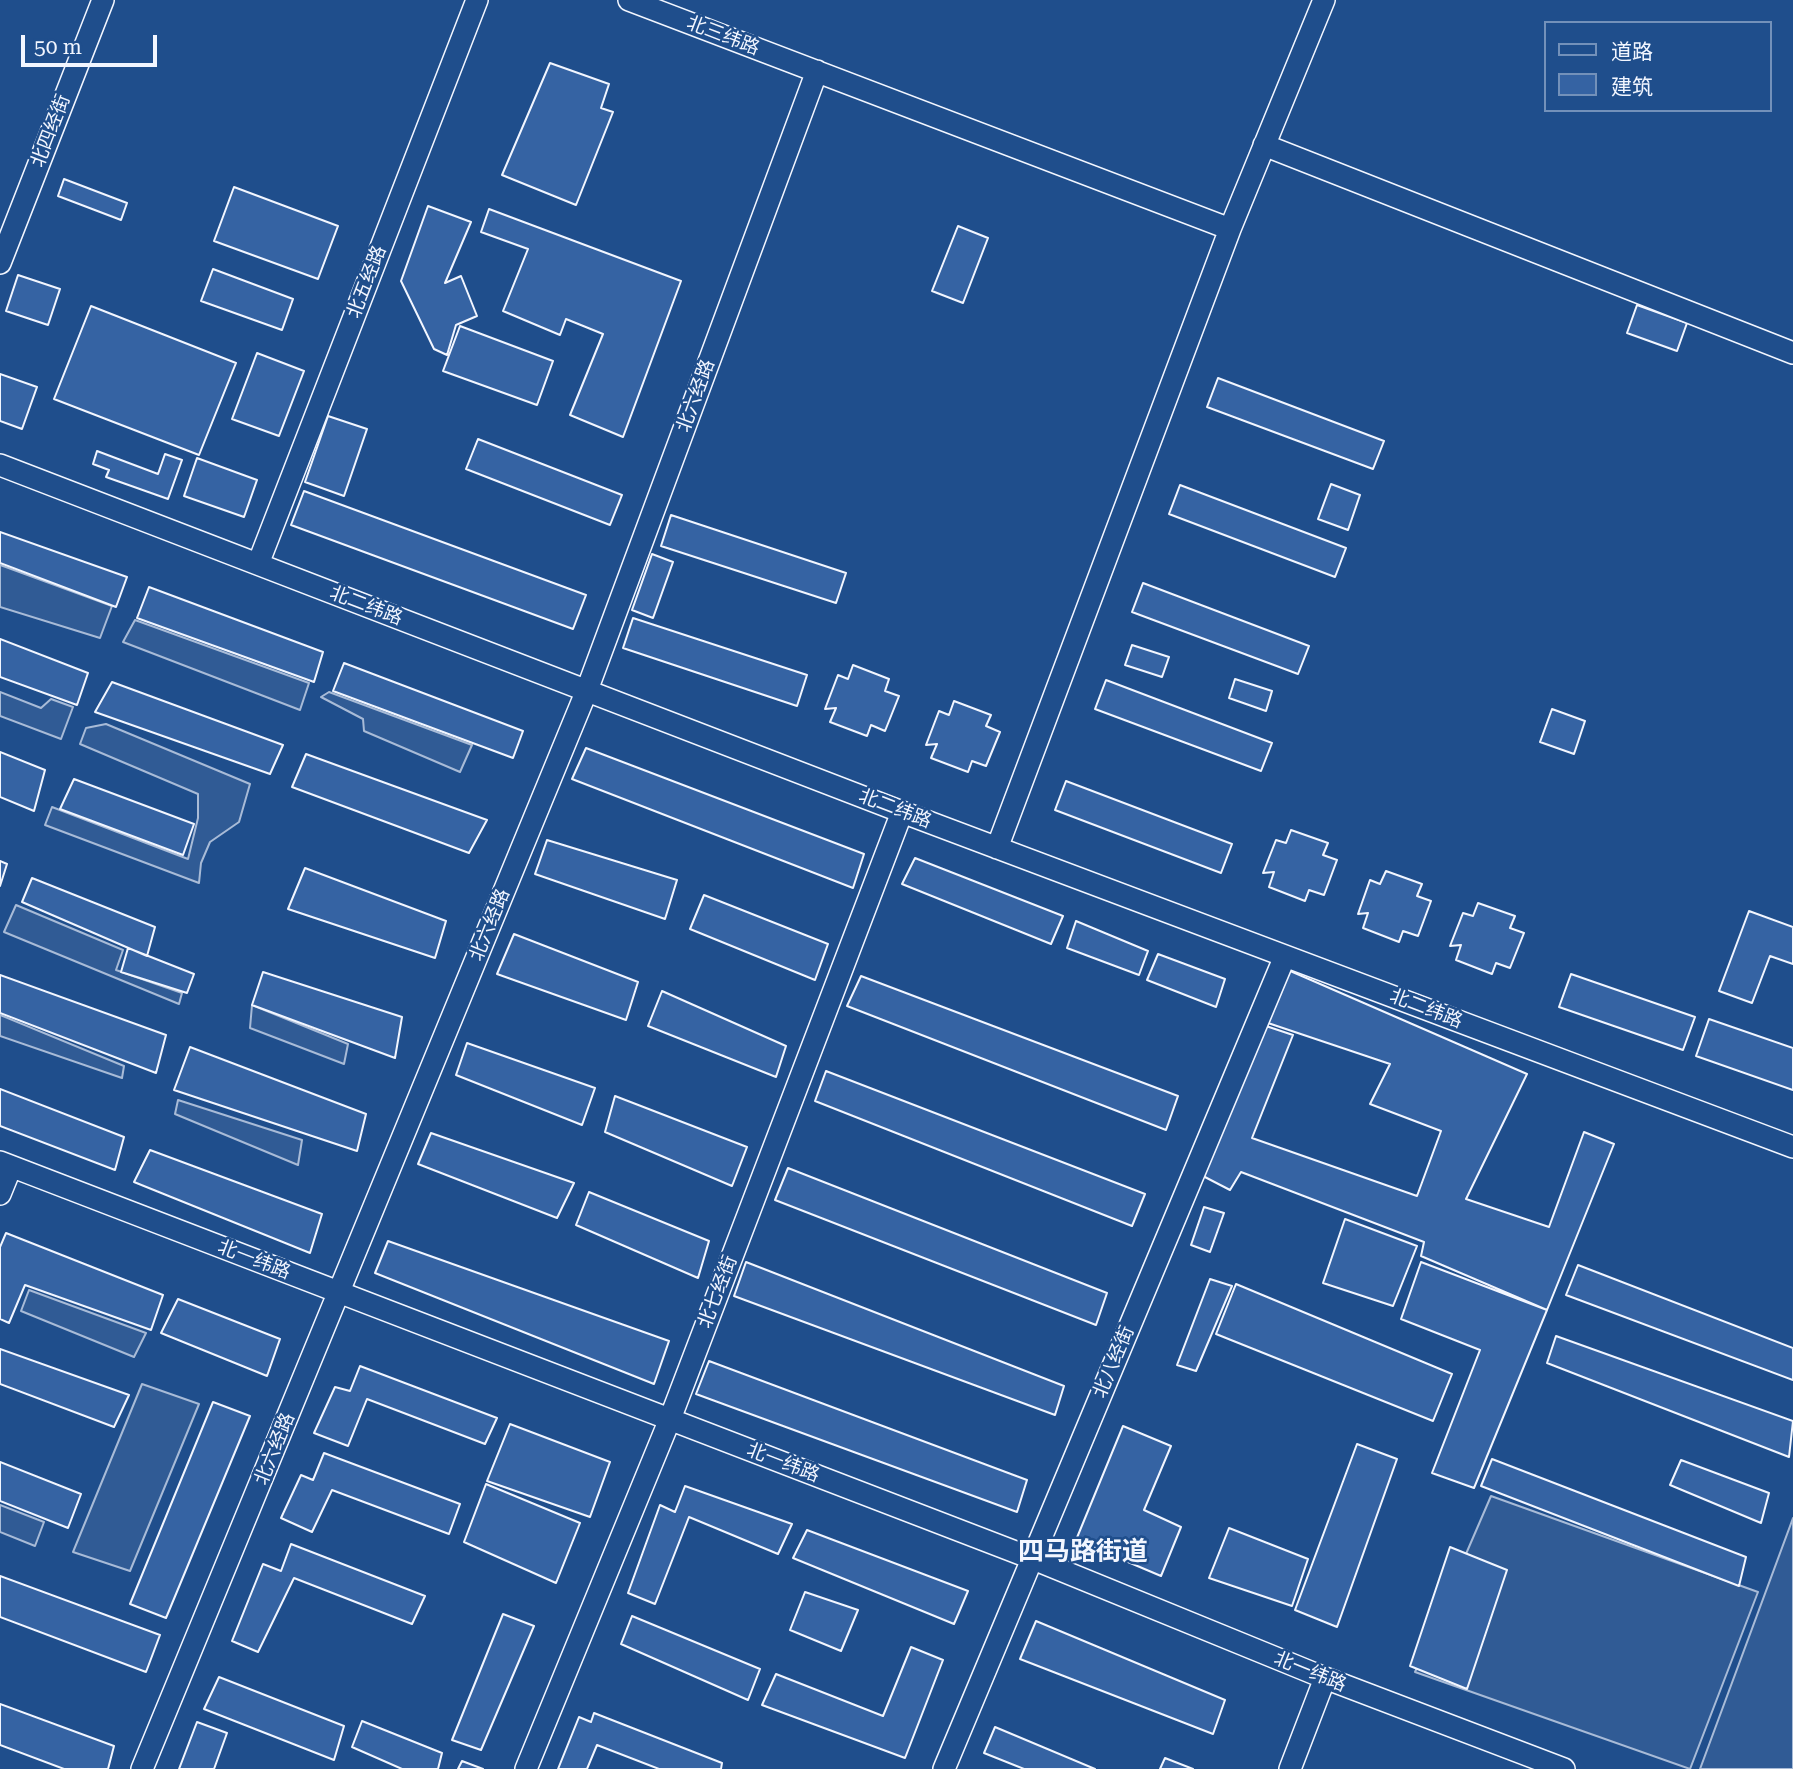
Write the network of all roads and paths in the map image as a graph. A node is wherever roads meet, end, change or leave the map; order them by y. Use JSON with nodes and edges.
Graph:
{"nodes":[{"id":1,"x":103,"y":0,"type":"edge"},
{"id":2,"x":477,"y":0,"type":"edge"},
{"id":3,"x":629,"y":0,"type":"edge"},
{"id":4,"x":1324,"y":0,"type":"edge"},
{"id":5,"x":817,"y":71,"type":"junction"},
{"id":6,"x":1264,"y":145,"type":"junction"},
{"id":7,"x":1230,"y":229,"type":"junction"},
{"id":8,"x":0,"y":263,"type":"edge"},
{"id":9,"x":1793,"y":353,"type":"edge"},
{"id":10,"x":0,"y":465,"type":"edge"},
{"id":11,"x":258,"y":564,"type":"junction"},
{"id":12,"x":587,"y":690,"type":"junction"},
{"id":13,"x":902,"y":813,"type":"junction"},
{"id":14,"x":997,"y":848,"type":"junction"},
{"id":15,"x":1285,"y":956,"type":"junction"},
{"id":16,"x":1793,"y":1147,"type":"edge"},
{"id":17,"x":5,"y":1164,"type":"edge"},
{"id":18,"x":0,"y":1194,"type":"edge"},
{"id":19,"x":340,"y":1292,"type":"junction"},
{"id":20,"x":670,"y":1419,"type":"junction"},
{"id":21,"x":1031,"y":1558,"type":"junction"},
{"id":22,"x":1325,"y":1678,"type":"junction"},
{"id":23,"x":142,"y":1769,"type":"edge"},
{"id":24,"x":526,"y":1769,"type":"edge"},
{"id":25,"x":944,"y":1769,"type":"edge"},
{"id":26,"x":1290,"y":1769,"type":"edge"},
{"id":27,"x":1564,"y":1769,"type":"edge"}],
"edges":[{"from":1,"to":8,"type":"street","name":"北四经街"},
{"from":2,"to":11,"type":"street","name":"北五经路"},
{"from":3,"to":5,"type":"street","name":"北三纬路"},
{"from":4,"to":6,"type":"street"},
{"from":5,"to":7,"type":"street","name":"北三纬路"},
{"from":5,"to":12,"type":"street","name":"北六经路"},
{"from":6,"to":7,"type":"street"},
{"from":6,"to":9,"type":"street"},
{"from":7,"to":14,"type":"street"},
{"from":10,"to":11,"type":"street","name":"北二纬路"},
{"from":11,"to":12,"type":"street","name":"北二纬路"},
{"from":12,"to":13,"type":"street","name":"北二纬路"},
{"from":12,"to":19,"type":"street","name":"北六经路"},
{"from":13,"to":14,"type":"street","name":"北二纬路"},
{"from":13,"to":20,"type":"street","name":"北七经街"},
{"from":14,"to":15,"type":"street","name":"北二纬路"},
{"from":15,"to":16,"type":"street","name":"北二纬路"},
{"from":15,"to":21,"type":"street","name":"北八经街"},
{"from":17,"to":18,"type":"street"},
{"from":17,"to":19,"type":"street","name":"北一纬路"},
{"from":19,"to":20,"type":"street","name":"北一纬路"},
{"from":19,"to":23,"type":"street","name":"北六经路"},
{"from":20,"to":21,"type":"street","name":"北一纬路"},
{"from":20,"to":24,"type":"street","name":"北七经街"},
{"from":21,"to":22,"type":"street","name":"北一纬路"},
{"from":21,"to":25,"type":"street","name":"北八经街"},
{"from":22,"to":26,"type":"street"},
{"from":22,"to":27,"type":"street","name":"北一纬路"}]}
